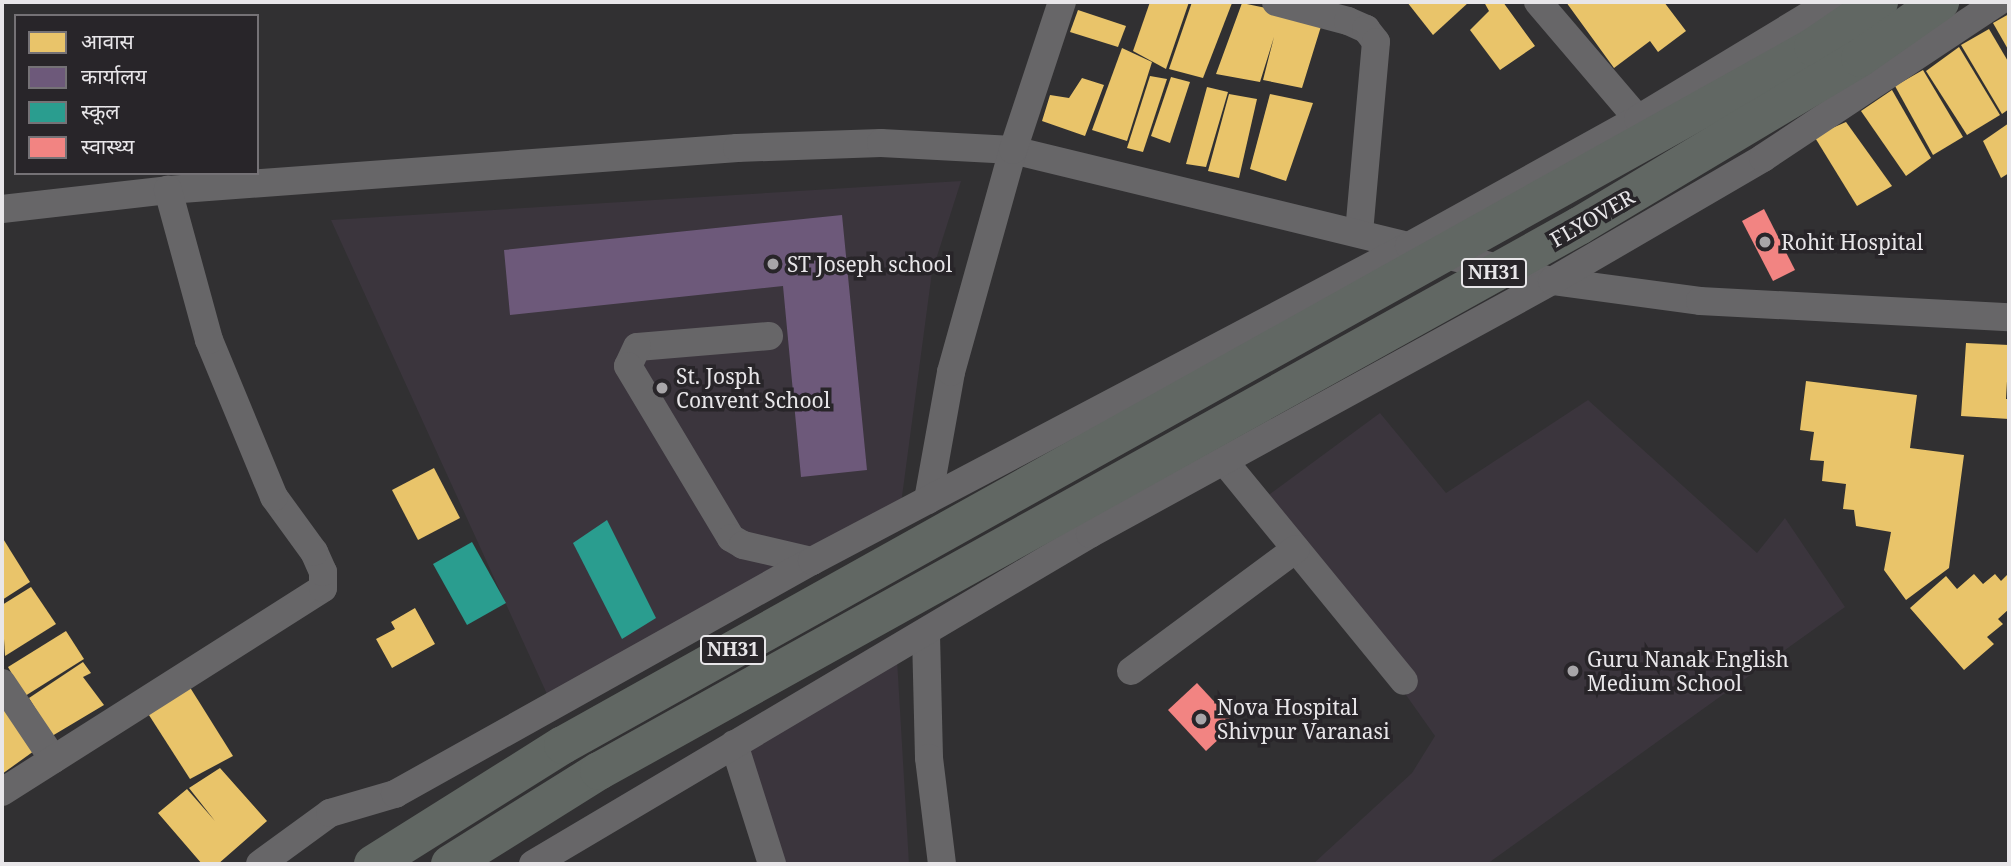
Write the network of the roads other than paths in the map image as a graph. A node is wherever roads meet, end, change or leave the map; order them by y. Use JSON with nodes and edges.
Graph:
{"nodes":[{"id":1,"x":1062,"y":2,"type":"edge"},
{"id":2,"x":1276,"y":2,"type":"edge"},
{"id":3,"x":1538,"y":2,"type":"edge"},
{"id":4,"x":1831,"y":2,"type":"edge"},
{"id":5,"x":1879,"y":2,"type":"edge"},
{"id":6,"x":1940,"y":2,"type":"edge"},
{"id":7,"x":1998,"y":2,"type":"edge"},
{"id":8,"x":1638,"y":119,"type":"junction"},
{"id":9,"x":1013,"y":150,"type":"junction"},
{"id":10,"x":168,"y":190,"type":"junction"},
{"id":11,"x":2,"y":209,"type":"edge"},
{"id":12,"x":1359,"y":232,"type":"junction"},
{"id":13,"x":1409,"y":246,"type":"junction"},
{"id":14,"x":1552,"y":281,"type":"junction"},
{"id":15,"x":2009,"y":317,"type":"edge"},
{"id":16,"x":769,"y":336,"type":"dead end"},
{"id":17,"x":1224,"y":461,"type":"junction"},
{"id":18,"x":928,"y":500,"type":"junction"},
{"id":19,"x":1296,"y":549,"type":"junction"},
{"id":20,"x":813,"y":561,"type":"junction"},
{"id":21,"x":926,"y":635,"type":"junction"},
{"id":22,"x":1131,"y":671,"type":"dead end"},
{"id":23,"x":1404,"y":681,"type":"dead end"},
{"id":24,"x":2,"y":683,"type":"edge"},
{"id":25,"x":734,"y":744,"type":"junction"},
{"id":26,"x":53,"y":759,"type":"junction"},
{"id":27,"x":2,"y":792,"type":"edge"},
{"id":28,"x":260,"y":864,"type":"edge"},
{"id":29,"x":373,"y":864,"type":"edge"},
{"id":30,"x":450,"y":864,"type":"edge"},
{"id":31,"x":533,"y":864,"type":"edge"},
{"id":32,"x":772,"y":864,"type":"edge"},
{"id":33,"x":942,"y":864,"type":"edge"}],
"edges":[{"from":1,"to":9,"type":"street"},
{"from":2,"to":12,"type":"street"},
{"from":3,"to":8,"type":"street"},
{"from":4,"to":8,"type":"street"},
{"from":5,"to":29,"type":"highway","name":"FLYOVER","number":"NH31"},
{"from":6,"to":30,"type":"highway","name":"FLYOVER","number":"NH31"},
{"from":7,"to":14,"type":"street"},
{"from":8,"to":13,"type":"street"},
{"from":9,"to":10,"type":"street"},
{"from":9,"to":12,"type":"street"},
{"from":9,"to":18,"type":"street"},
{"from":10,"to":11,"type":"street"},
{"from":10,"to":26,"type":"street"},
{"from":12,"to":13,"type":"street"},
{"from":13,"to":14,"type":"street"},
{"from":13,"to":18,"type":"street"},
{"from":14,"to":15,"type":"street"},
{"from":14,"to":17,"type":"street"},
{"from":16,"to":20,"type":"street"},
{"from":17,"to":19,"type":"street"},
{"from":17,"to":21,"type":"street"},
{"from":18,"to":20,"type":"street"},
{"from":19,"to":22,"type":"street"},
{"from":19,"to":23,"type":"street"},
{"from":20,"to":28,"type":"street"},
{"from":21,"to":25,"type":"street"},
{"from":21,"to":33,"type":"street"},
{"from":24,"to":26,"type":"street"},
{"from":25,"to":31,"type":"street"},
{"from":25,"to":32,"type":"street"},
{"from":26,"to":27,"type":"street"}]}
